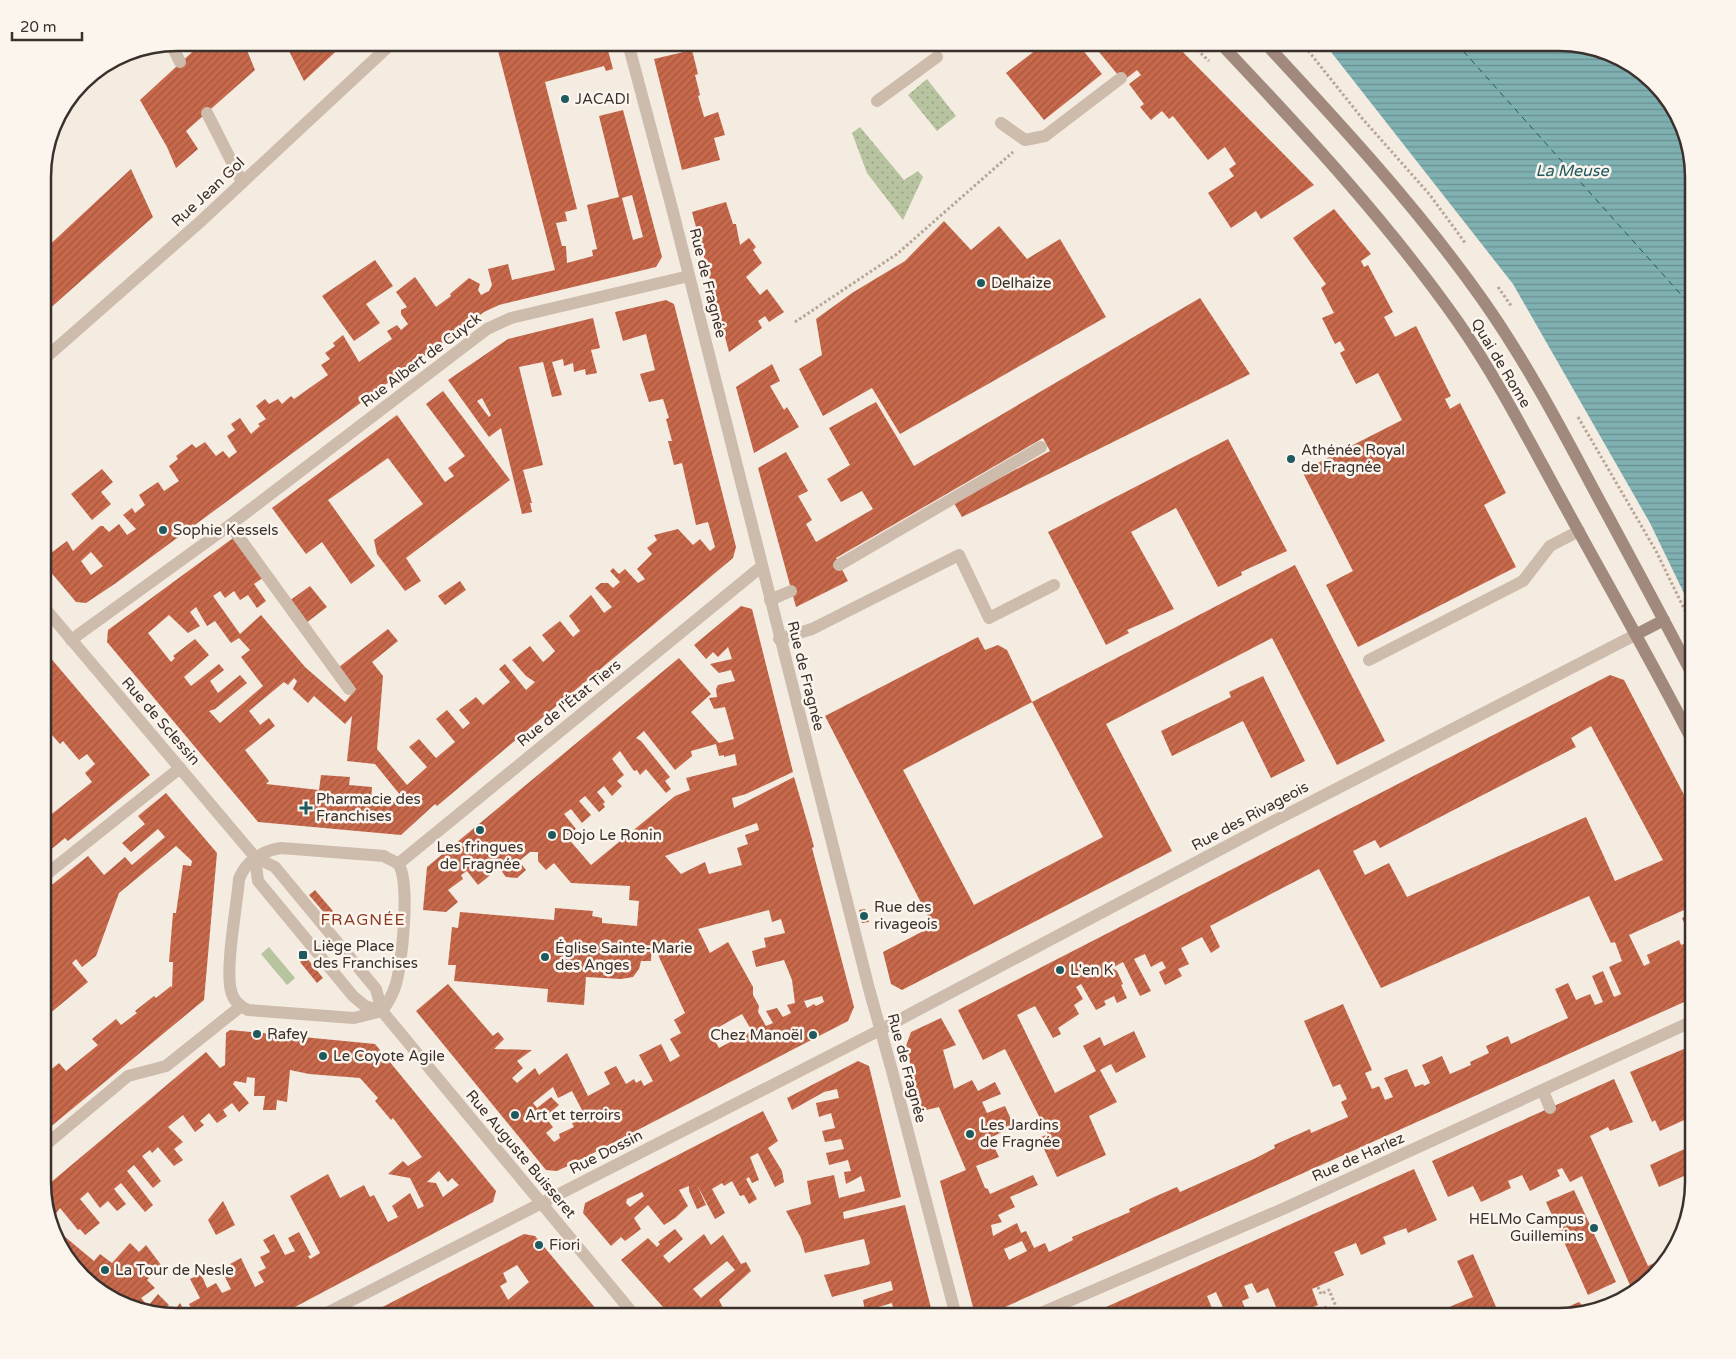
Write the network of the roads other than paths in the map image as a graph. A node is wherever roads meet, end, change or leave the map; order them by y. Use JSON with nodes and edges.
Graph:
{"nodes":[{"id":1,"x":175,"y":51,"type":"edge"},
{"id":2,"x":382,"y":51,"type":"edge"},
{"id":3,"x":630,"y":51,"type":"edge"},
{"id":4,"x":1228,"y":51,"type":"edge"},
{"id":5,"x":1273,"y":51,"type":"edge"},
{"id":6,"x":938,"y":57,"type":"dead end"},
{"id":7,"x":180,"y":62,"type":"dead end"},
{"id":8,"x":1121,"y":78,"type":"dead end"},
{"id":9,"x":877,"y":101,"type":"dead end"},
{"id":10,"x":206,"y":113,"type":"dead end"},
{"id":11,"x":1001,"y":123,"type":"dead end"},
{"id":12,"x":242,"y":182,"type":"junction"},
{"id":13,"x":689,"y":276,"type":"junction"},
{"id":14,"x":52,"y":352,"type":"edge"},
{"id":15,"x":1041,"y":447,"type":"dead end"},
{"id":16,"x":230,"y":525,"type":"junction"},
{"id":17,"x":1579,"y":532,"type":"junction"},
{"id":18,"x":839,"y":565,"type":"dead end"},
{"id":19,"x":761,"y":567,"type":"junction"},
{"id":20,"x":1054,"y":585,"type":"dead end"},
{"id":21,"x":791,"y":591,"type":"dead end"},
{"id":22,"x":770,"y":600,"type":"junction"},
{"id":23,"x":52,"y":617,"type":"edge"},
{"id":24,"x":1664,"y":620,"type":"junction"},
{"id":25,"x":1637,"y":634,"type":"junction"},
{"id":26,"x":780,"y":639,"type":"junction"},
{"id":27,"x":71,"y":640,"type":"junction"},
{"id":28,"x":1685,"y":659,"type":"edge"},
{"id":29,"x":1369,"y":660,"type":"dead end"},
{"id":30,"x":349,"y":688,"type":"dead end"},
{"id":31,"x":1685,"y":725,"type":"edge"},
{"id":32,"x":180,"y":768,"type":"junction"},
{"id":33,"x":255,"y":857,"type":"junction"},
{"id":34,"x":398,"y":864,"type":"junction"},
{"id":35,"x":52,"y":870,"type":"edge"},
{"id":36,"x":240,"y":1007,"type":"junction"},
{"id":37,"x":382,"y":1012,"type":"junction"},
{"id":38,"x":1685,"y":1025,"type":"edge"},
{"id":39,"x":880,"y":1030,"type":"junction"},
{"id":40,"x":1543,"y":1091,"type":"junction"},
{"id":41,"x":1550,"y":1108,"type":"dead end"},
{"id":42,"x":52,"y":1139,"type":"edge"},
{"id":43,"x":542,"y":1204,"type":"junction"},
{"id":44,"x":337,"y":1308,"type":"edge"},
{"id":45,"x":628,"y":1308,"type":"edge"},
{"id":46,"x":954,"y":1308,"type":"edge"},
{"id":47,"x":1053,"y":1308,"type":"edge"}],
"edges":[{"from":1,"to":7,"type":"street"},
{"from":2,"to":12,"type":"street","name":"Rue Jean Gol"},
{"from":3,"to":13,"type":"street","name":"Rue de Fragnée"},
{"from":4,"to":17,"type":"main road","name":"Quai de Rome"},
{"from":5,"to":24,"type":"main road","name":"Quai de Rome"},
{"from":6,"to":9,"type":"street"},
{"from":8,"to":11,"type":"street"},
{"from":10,"to":12,"type":"street"},
{"from":12,"to":14,"type":"street","name":"Rue Jean Gol"},
{"from":13,"to":16,"type":"street","name":"Rue Albert de Cuyck"},
{"from":13,"to":19,"type":"street","name":"Rue de Fragnée"},
{"from":15,"to":18,"type":"street"},
{"from":16,"to":27,"type":"street","name":"Rue Albert de Cuyck"},
{"from":16,"to":30,"type":"street"},
{"from":17,"to":25,"type":"main road","name":"Quai de Rome"},
{"from":17,"to":29,"type":"street"},
{"from":19,"to":22,"type":"street","name":"Rue de Fragnée"},
{"from":19,"to":34,"type":"street","name":"Rue de l'État Tiers"},
{"from":20,"to":26,"type":"street"},
{"from":21,"to":22,"type":"street"},
{"from":22,"to":26,"type":"street","name":"Rue de Fragnée"},
{"from":23,"to":27,"type":"street","name":"Rue de Sclessin"},
{"from":24,"to":25,"type":"main road"},
{"from":24,"to":28,"type":"main road","name":"Quai de Rome"},
{"from":25,"to":31,"type":"main road","name":"Quai de Rome"},
{"from":25,"to":39,"type":"street","name":"Rue des Rivageois"},
{"from":26,"to":39,"type":"street","name":"Rue de Fragnée"},
{"from":27,"to":32,"type":"street","name":"Rue de Sclessin"},
{"from":32,"to":33,"type":"street","name":"Rue de Sclessin"},
{"from":32,"to":35,"type":"street"},
{"from":33,"to":34,"type":"street"},
{"from":33,"to":36,"type":"street"},
{"from":33,"to":37,"type":"street"},
{"from":33,"to":37,"type":"street"},
{"from":34,"to":37,"type":"street"},
{"from":36,"to":37,"type":"street"},
{"from":36,"to":42,"type":"street"},
{"from":37,"to":43,"type":"street","name":"Rue Auguste Buisseret"},
{"from":38,"to":40,"type":"street","name":"Rue de Harlez"},
{"from":39,"to":43,"type":"street","name":"Rue Dossin"},
{"from":39,"to":46,"type":"street","name":"Rue de Fragnée"},
{"from":40,"to":41,"type":"street"},
{"from":40,"to":47,"type":"street","name":"Rue de Harlez"},
{"from":43,"to":44,"type":"street","name":"Rue Dossin"},
{"from":43,"to":45,"type":"street","name":"Rue Auguste Buisseret"}]}
